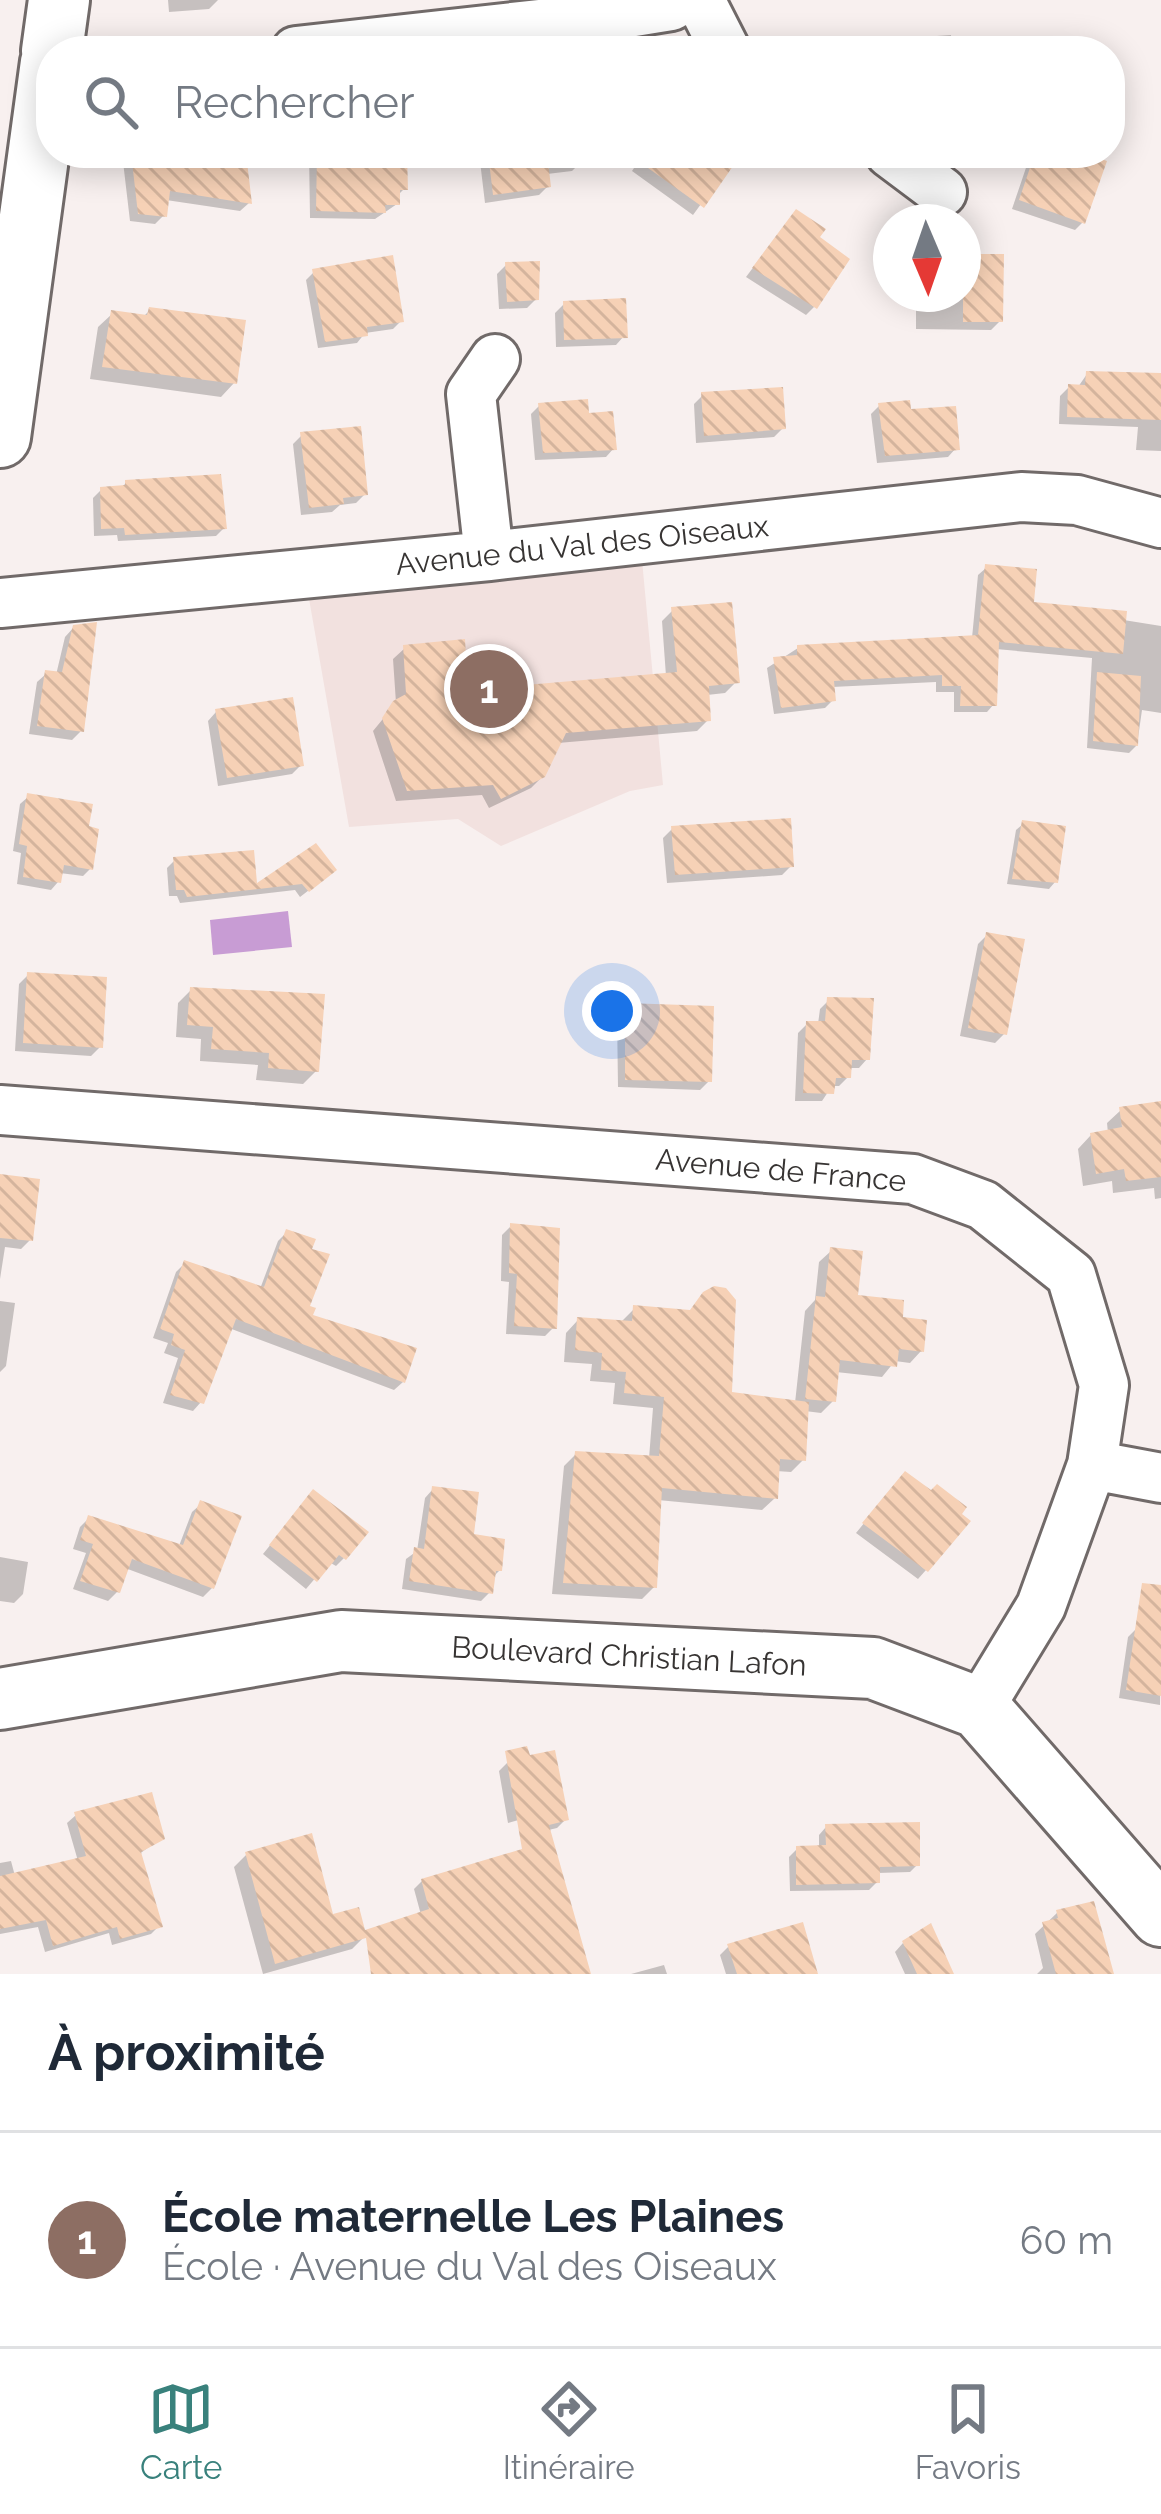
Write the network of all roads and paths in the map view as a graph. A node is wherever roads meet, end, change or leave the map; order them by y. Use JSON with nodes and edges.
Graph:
{"nodes":[{"id":1,"x":59,"y":0,"type":"edge"},
{"id":2,"x":681,"y":0,"type":"edge"},
{"id":3,"x":700,"y":0,"type":"edge"},
{"id":4,"x":55,"y":36,"type":"edge"},
{"id":5,"x":428,"y":36,"type":"edge"},
{"id":6,"x":718,"y":36,"type":"edge"},
{"id":7,"x":37,"y":168,"type":"edge"},
{"id":8,"x":910,"y":168,"type":"edge"},
{"id":9,"x":942,"y":192,"type":"dead end"},
{"id":10,"x":494,"y":359,"type":"dead end"},
{"id":11,"x":0,"y":437,"type":"edge"},
{"id":12,"x":1161,"y":523,"type":"edge"},
{"id":13,"x":489,"y":556,"type":"junction"},
{"id":14,"x":0,"y":603,"type":"edge"},
{"id":15,"x":0,"y":1110,"type":"edge"},
{"id":16,"x":1092,"y":1465,"type":"junction"},
{"id":17,"x":1161,"y":1478,"type":"edge"},
{"id":18,"x":0,"y":1699,"type":"edge"},
{"id":19,"x":979,"y":1708,"type":"junction"},
{"id":20,"x":1161,"y":1916,"type":"edge"}],
"edges":[{"from":1,"to":4,"type":"street"},
{"from":2,"to":5,"type":"street"},
{"from":3,"to":6,"type":"street"},
{"from":7,"to":11,"type":"street"},
{"from":8,"to":9,"type":"street"},
{"from":10,"to":13,"type":"street"},
{"from":12,"to":13,"type":"street","name":"Avenue du Val des Oiseaux"},
{"from":13,"to":14,"type":"street","name":"Avenue du Val des Oiseaux"},
{"from":15,"to":16,"type":"street","name":"Avenue de France"},
{"from":16,"to":17,"type":"street"},
{"from":16,"to":19,"type":"street","name":"Avenue de France"},
{"from":18,"to":19,"type":"street","name":"Boulevard Christian Lafon"},
{"from":19,"to":20,"type":"street","name":"Boulevard Christian Lafon"}]}
